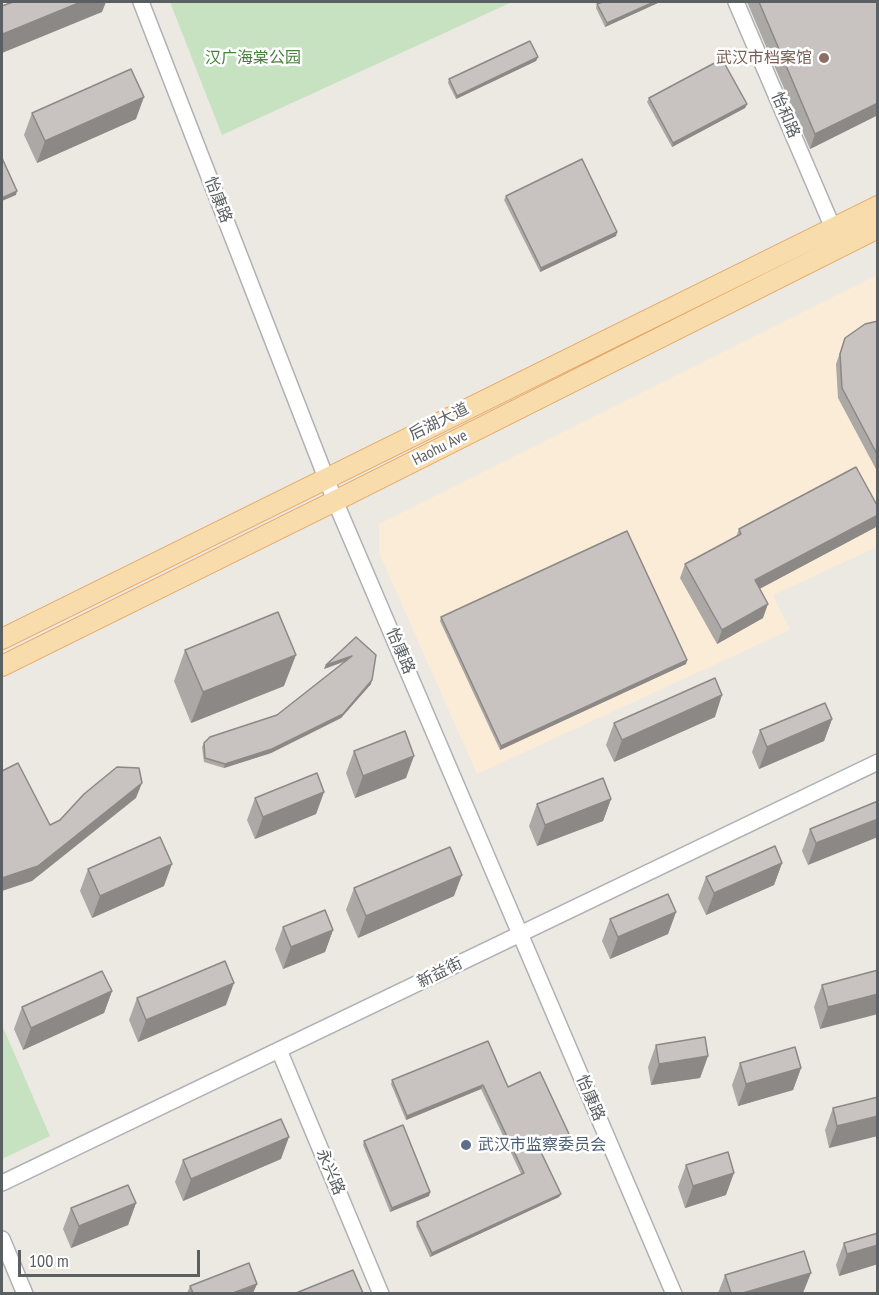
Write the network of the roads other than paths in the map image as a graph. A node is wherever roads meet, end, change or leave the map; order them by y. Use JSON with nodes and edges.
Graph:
{"nodes":[{"id":1,"x":141,"y":2,"type":"edge"},
{"id":2,"x":736,"y":2,"type":"edge"},
{"id":3,"x":878,"y":206,"type":"edge"},
{"id":4,"x":833,"y":228,"type":"junction"},
{"id":5,"x":878,"y":228,"type":"edge"},
{"id":6,"x":326,"y":478,"type":"junction"},
{"id":7,"x":335,"y":501,"type":"junction"},
{"id":8,"x":2,"y":639,"type":"edge"},
{"id":9,"x":2,"y":666,"type":"edge"},
{"id":10,"x":878,"y":762,"type":"edge"},
{"id":11,"x":521,"y":934,"type":"junction"},
{"id":12,"x":279,"y":1050,"type":"junction"},
{"id":13,"x":2,"y":1183,"type":"edge"},
{"id":14,"x":2,"y":1239,"type":"edge"},
{"id":15,"x":26,"y":1293,"type":"edge"},
{"id":16,"x":381,"y":1293,"type":"edge"},
{"id":17,"x":674,"y":1293,"type":"edge"}],
"edges":[{"from":1,"to":6,"type":"street","name":"怡康路"},
{"from":2,"to":4,"type":"street","name":"怡和路"},
{"from":3,"to":4,"type":"main road","name":"后湖大道"},
{"from":4,"to":6,"type":"main road","name":"后湖大道"},
{"from":5,"to":7,"type":"main road","name":"Haohu Ave"},
{"from":6,"to":7,"type":"street","name":"怡康路"},
{"from":6,"to":8,"type":"main road","name":"后湖大道"},
{"from":7,"to":9,"type":"main road","name":"Haohu Ave"},
{"from":7,"to":11,"type":"street","name":"怡康路"},
{"from":10,"to":11,"type":"street","name":"新益街"},
{"from":11,"to":12,"type":"street","name":"新益街"},
{"from":11,"to":17,"type":"street","name":"怡康路"},
{"from":12,"to":13,"type":"street","name":"新益街"},
{"from":12,"to":16,"type":"street","name":"永兴路"},
{"from":14,"to":15,"type":"street"}]}
